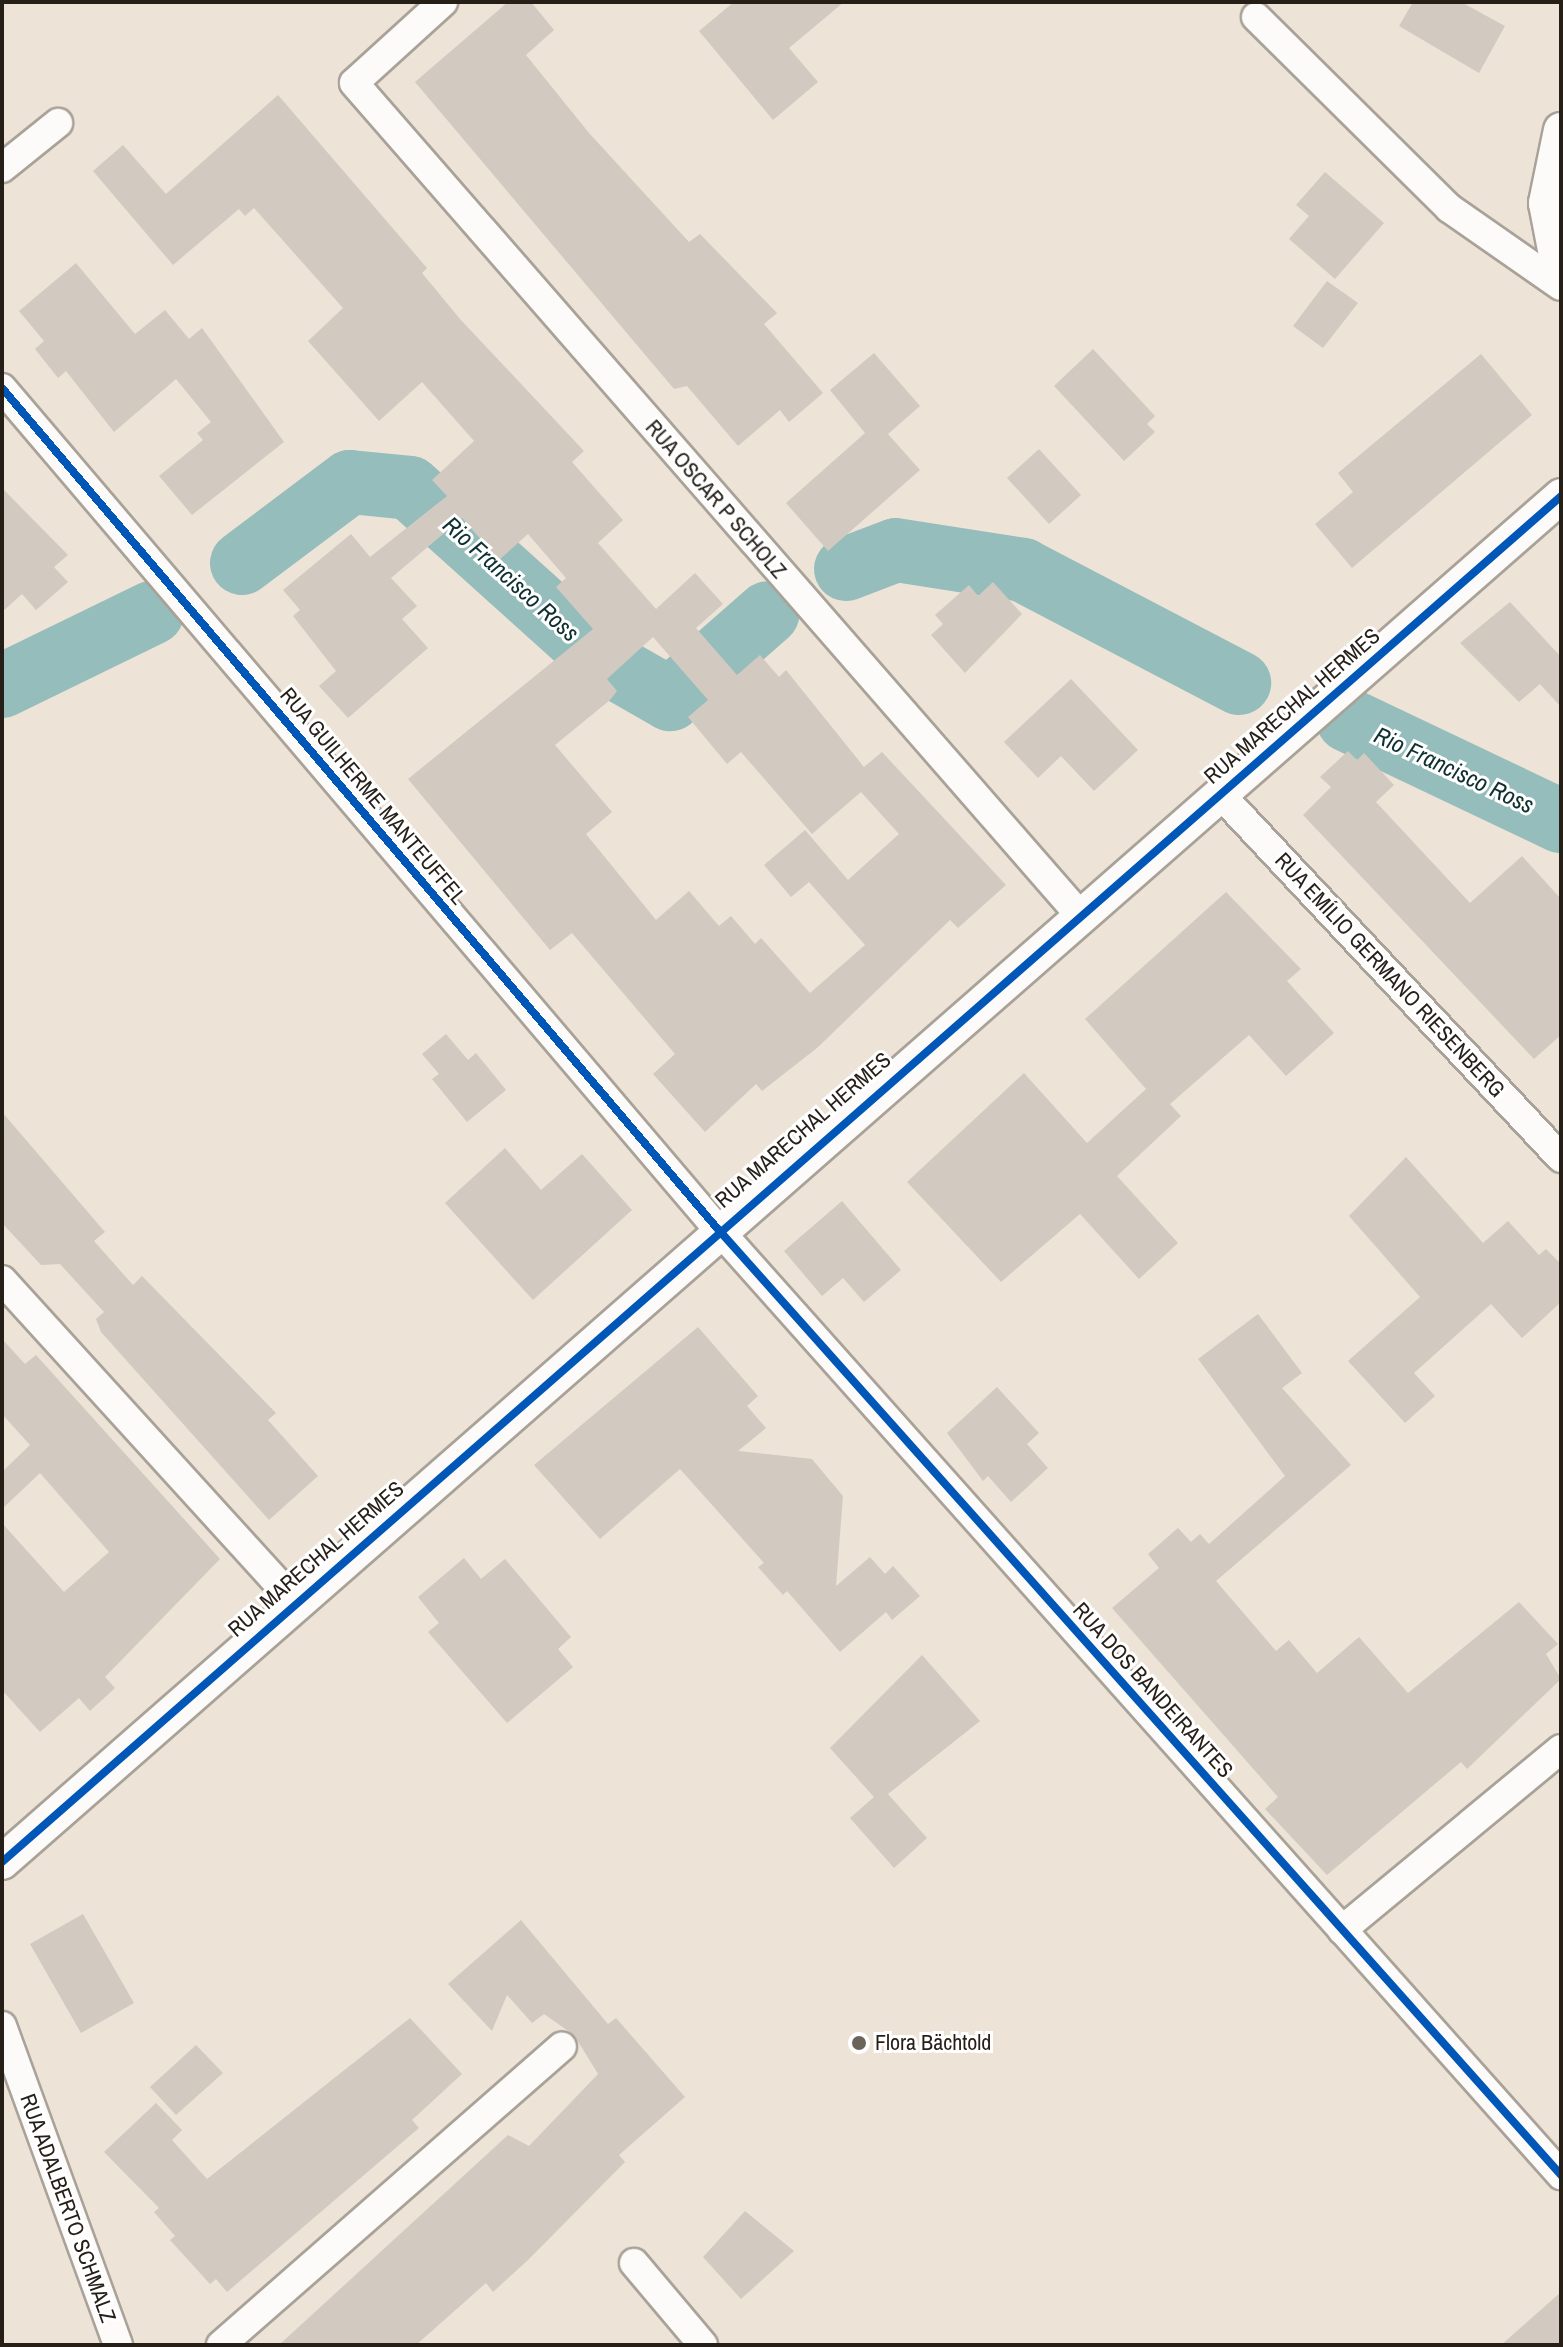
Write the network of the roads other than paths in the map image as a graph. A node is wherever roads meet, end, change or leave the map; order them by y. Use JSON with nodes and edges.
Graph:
{"nodes":[{"id":1,"x":443,"y":2,"type":"edge"},
{"id":2,"x":1256,"y":17,"type":"dead end"},
{"id":3,"x":58,"y":123,"type":"dead end"},
{"id":4,"x":1561,"y":130,"type":"edge"},
{"id":5,"x":2,"y":168,"type":"edge"},
{"id":6,"x":1561,"y":283,"type":"edge"},
{"id":7,"x":2,"y":388,"type":"edge"},
{"id":8,"x":1561,"y":496,"type":"edge"},
{"id":9,"x":1219,"y":793,"type":"junction"},
{"id":10,"x":1079,"y":914,"type":"junction"},
{"id":11,"x":1561,"y":1158,"type":"edge"},
{"id":12,"x":717,"y":1228,"type":"junction"},
{"id":13,"x":2,"y":1280,"type":"edge"},
{"id":14,"x":295,"y":1602,"type":"junction"},
{"id":15,"x":1561,"y":1749,"type":"edge"},
{"id":16,"x":6,"y":1851,"type":"edge"},
{"id":17,"x":1342,"y":1930,"type":"junction"},
{"id":18,"x":2,"y":2026,"type":"edge"},
{"id":19,"x":562,"y":2047,"type":"dead end"},
{"id":20,"x":1561,"y":2175,"type":"edge"},
{"id":21,"x":634,"y":2263,"type":"dead end"},
{"id":22,"x":118,"y":2345,"type":"edge"},
{"id":23,"x":221,"y":2345,"type":"edge"},
{"id":24,"x":703,"y":2345,"type":"edge"}],
"edges":[{"from":1,"to":10,"type":"street","name":"RUA OSCAR P SCHOLZ"},
{"from":2,"to":6,"type":"street"},
{"from":3,"to":5,"type":"street"},
{"from":4,"to":6,"type":"street"},
{"from":7,"to":12,"type":"street","name":"RUA GUILHERME MANTEUFFEL"},
{"from":8,"to":9,"type":"street","name":"RUA MARECHAL HERMES"},
{"from":9,"to":10,"type":"street","name":"RUA MARECHAL HERMES"},
{"from":9,"to":11,"type":"street","name":"RUA EMÍLIO GERMANO RIESENBERG"},
{"from":10,"to":12,"type":"street","name":"RUA MARECHAL HERMES"},
{"from":12,"to":14,"type":"street","name":"RUA MARECHAL HERMES"},
{"from":12,"to":17,"type":"street","name":"RUA DOS BANDEIRANTES"},
{"from":13,"to":14,"type":"street"},
{"from":14,"to":16,"type":"street","name":"RUA MARECHAL HERMES"},
{"from":15,"to":17,"type":"street"},
{"from":17,"to":20,"type":"street","name":"RUA DOS BANDEIRANTES"},
{"from":18,"to":22,"type":"street","name":"RUA ADALBERTO SCHMALZ"},
{"from":19,"to":23,"type":"street"},
{"from":21,"to":24,"type":"street"}]}
